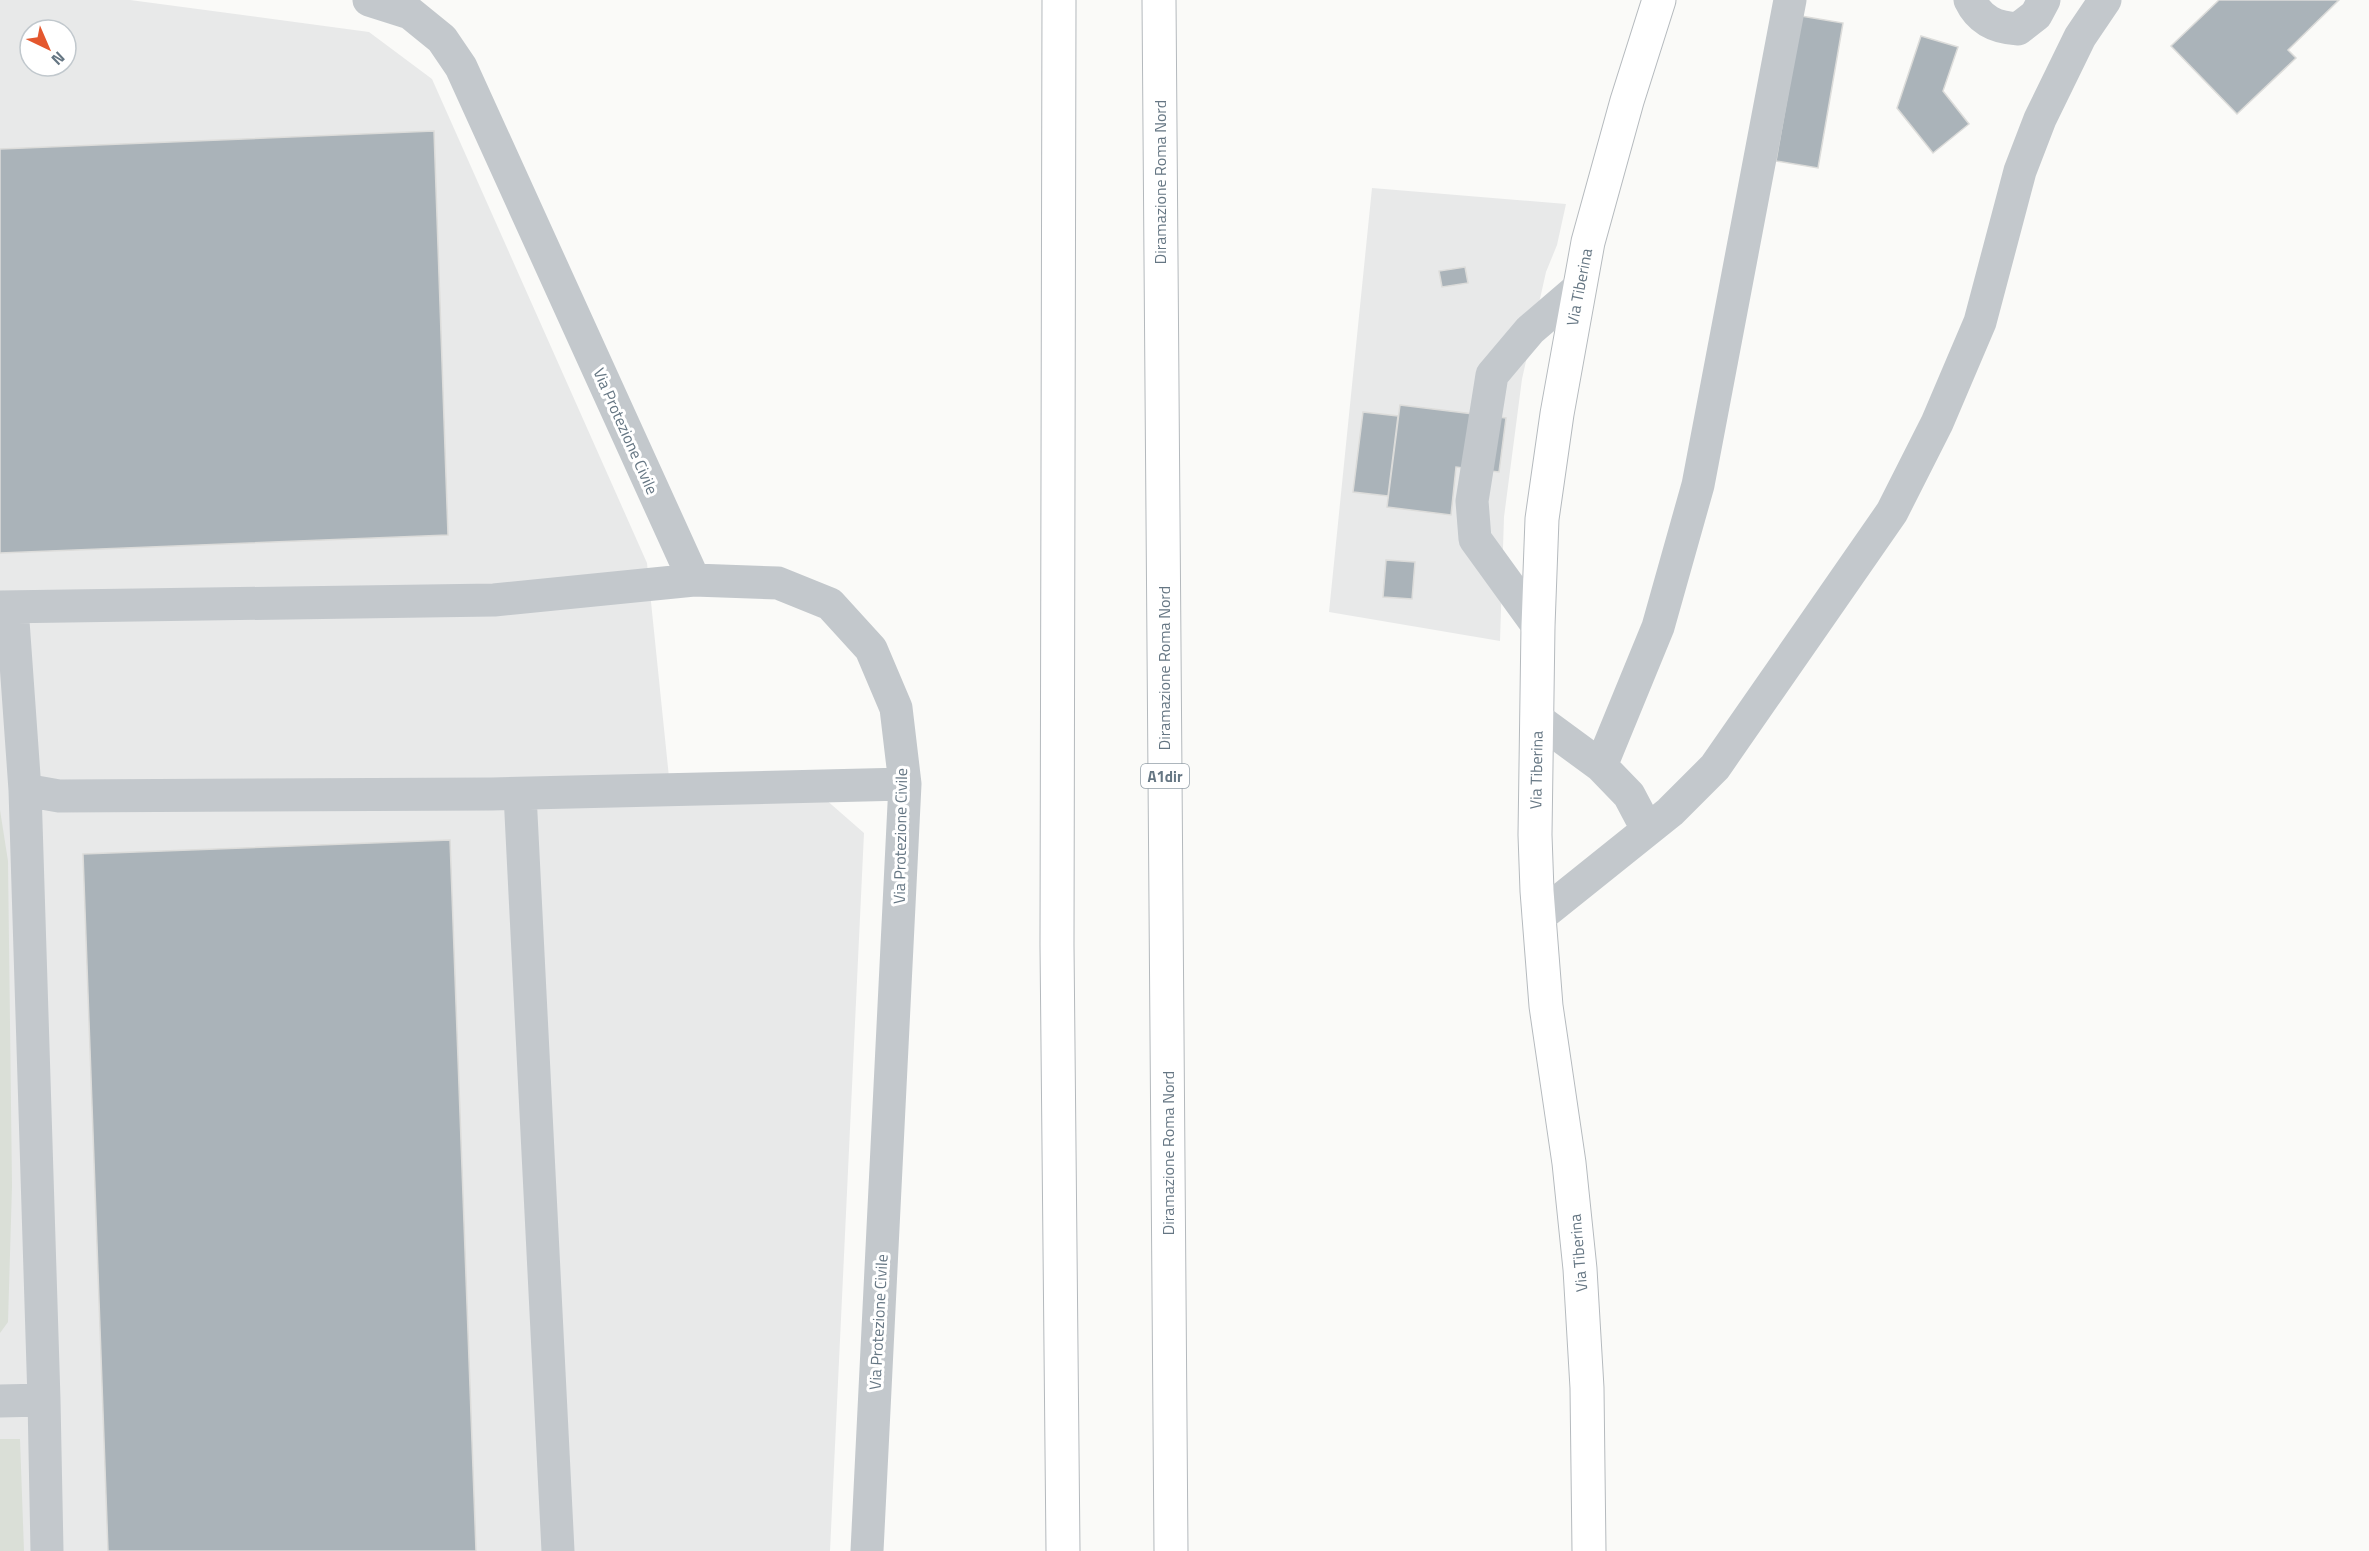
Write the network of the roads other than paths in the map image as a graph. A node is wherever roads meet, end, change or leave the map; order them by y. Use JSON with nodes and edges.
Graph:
{"nodes":[{"id":1,"x":369,"y":0,"type":"edge"},
{"id":2,"x":1059,"y":0,"type":"edge"},
{"id":3,"x":1159,"y":0,"type":"edge"},
{"id":4,"x":1659,"y":0,"type":"edge"},
{"id":5,"x":1790,"y":0,"type":"edge"},
{"id":6,"x":1970,"y":0,"type":"edge"},
{"id":7,"x":2044,"y":0,"type":"edge"},
{"id":8,"x":2105,"y":0,"type":"edge"},
{"id":9,"x":1579,"y":288,"type":"junction"},
{"id":10,"x":694,"y":580,"type":"junction"},
{"id":11,"x":6,"y":607,"type":"edge"},
{"id":12,"x":1538,"y":626,"type":"junction"},
{"id":13,"x":1537,"y":719,"type":"junction"},
{"id":14,"x":1601,"y":766,"type":"junction"},
{"id":15,"x":904,"y":784,"type":"junction"},
{"id":16,"x":25,"y":790,"type":"junction"},
{"id":17,"x":520,"y":794,"type":"junction"},
{"id":18,"x":1647,"y":830,"type":"junction"},
{"id":19,"x":1539,"y":917,"type":"junction"},
{"id":20,"x":0,"y":1401,"type":"edge"},
{"id":21,"x":44,"y":1401,"type":"junction"},
{"id":22,"x":47,"y":1551,"type":"edge"},
{"id":23,"x":558,"y":1551,"type":"edge"},
{"id":24,"x":867,"y":1551,"type":"edge"},
{"id":25,"x":1063,"y":1551,"type":"edge"},
{"id":26,"x":1171,"y":1551,"type":"edge"},
{"id":27,"x":1589,"y":1551,"type":"edge"}],
"edges":[{"from":1,"to":10,"type":"street","name":"Via Protezione Civile"},
{"from":2,"to":25,"type":"main road"},
{"from":3,"to":26,"type":"main road","name":"Diramazione Roma Nord","number":"A1dir"},
{"from":4,"to":9,"type":"main road","name":"Via Tiberina"},
{"from":5,"to":14,"type":"street"},
{"from":6,"to":7,"type":"street"},
{"from":8,"to":18,"type":"street"},
{"from":9,"to":12,"type":"main road","name":"Via Tiberina"},
{"from":9,"to":12,"type":"street"},
{"from":10,"to":11,"type":"street"},
{"from":10,"to":15,"type":"street","name":"Via Protezione Civile"},
{"from":11,"to":16,"type":"street"},
{"from":12,"to":13,"type":"main road","name":"Via Tiberina"},
{"from":13,"to":14,"type":"street"},
{"from":13,"to":19,"type":"main road","name":"Via Tiberina"},
{"from":14,"to":18,"type":"street"},
{"from":15,"to":17,"type":"street"},
{"from":15,"to":24,"type":"street","name":"Via Protezione Civile"},
{"from":16,"to":17,"type":"street"},
{"from":16,"to":21,"type":"street"},
{"from":17,"to":23,"type":"street"},
{"from":18,"to":19,"type":"street"},
{"from":19,"to":27,"type":"main road","name":"Via Tiberina"},
{"from":20,"to":21,"type":"street"},
{"from":21,"to":22,"type":"street"}]}
